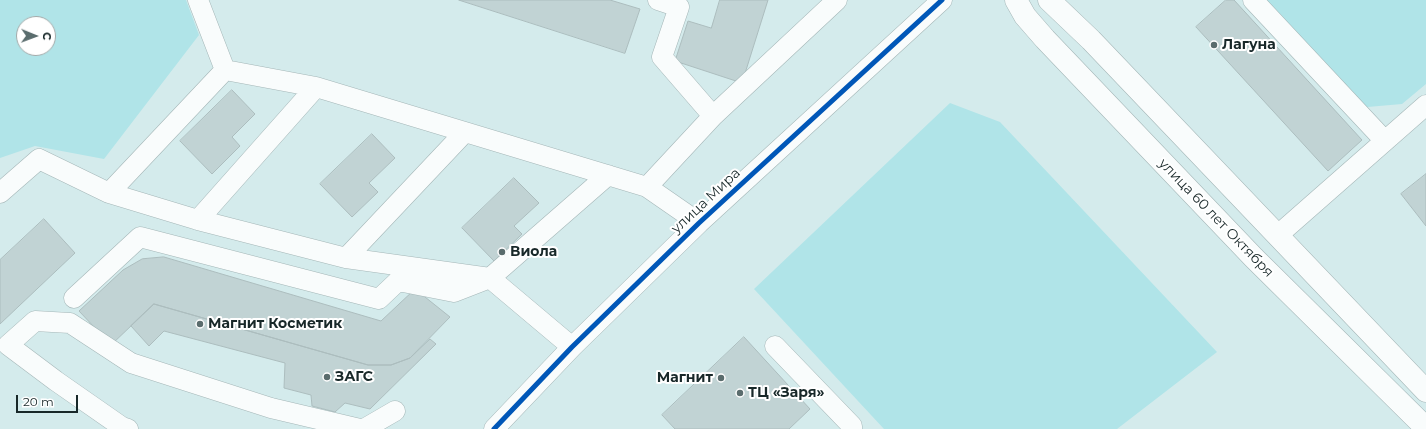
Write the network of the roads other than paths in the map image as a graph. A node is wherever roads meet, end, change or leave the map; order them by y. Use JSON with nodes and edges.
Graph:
{"nodes":[{"id":1,"x":198,"y":0,"type":"edge"},
{"id":2,"x":658,"y":0,"type":"edge"},
{"id":3,"x":838,"y":0,"type":"edge"},
{"id":4,"x":942,"y":0,"type":"edge"},
{"id":5,"x":1016,"y":0,"type":"edge"},
{"id":6,"x":1049,"y":0,"type":"edge"},
{"id":7,"x":1253,"y":0,"type":"edge"},
{"id":8,"x":681,"y":3,"type":"edge"},
{"id":9,"x":225,"y":70,"type":"junction"},
{"id":10,"x":316,"y":87,"type":"junction"},
{"id":11,"x":1424,"y":109,"type":"edge"},
{"id":12,"x":714,"y":116,"type":"junction"},
{"id":13,"x":465,"y":132,"type":"junction"},
{"id":14,"x":1385,"y":140,"type":"junction"},
{"id":15,"x":608,"y":175,"type":"junction"},
{"id":16,"x":647,"y":187,"type":"junction"},
{"id":17,"x":0,"y":193,"type":"edge"},
{"id":18,"x":109,"y":193,"type":"junction"},
{"id":19,"x":198,"y":220,"type":"junction"},
{"id":20,"x":699,"y":223,"type":"junction"},
{"id":21,"x":1278,"y":235,"type":"junction"},
{"id":22,"x":346,"y":258,"type":"junction"},
{"id":23,"x":1254,"y":258,"type":"junction"},
{"id":24,"x":490,"y":278,"type":"junction"},
{"id":25,"x":74,"y":298,"type":"dead end"},
{"id":26,"x":775,"y":346,"type":"dead end"},
{"id":27,"x":572,"y":347,"type":"junction"},
{"id":28,"x":1426,"y":391,"type":"edge"},
{"id":29,"x":395,"y":411,"type":"dead end"},
{"id":30,"x":1426,"y":428,"type":"edge"},
{"id":31,"x":128,"y":429,"type":"edge"},
{"id":32,"x":360,"y":429,"type":"edge"},
{"id":33,"x":364,"y":429,"type":"edge"},
{"id":34,"x":494,"y":429,"type":"edge"},
{"id":35,"x":852,"y":429,"type":"edge"}],
"edges":[{"from":1,"to":9,"type":"street"},
{"from":2,"to":8,"type":"street"},
{"from":3,"to":12,"type":"street"},
{"from":4,"to":20,"type":"street","name":"улица Мира"},
{"from":5,"to":23,"type":"main road","name":"улица 60 лет Октября"},
{"from":6,"to":21,"type":"main road"},
{"from":7,"to":14,"type":"street"},
{"from":8,"to":12,"type":"street"},
{"from":9,"to":10,"type":"street"},
{"from":9,"to":18,"type":"street"},
{"from":10,"to":13,"type":"street"},
{"from":10,"to":19,"type":"street"},
{"from":11,"to":14,"type":"street"},
{"from":12,"to":16,"type":"street"},
{"from":13,"to":15,"type":"street"},
{"from":13,"to":22,"type":"street"},
{"from":14,"to":21,"type":"street"},
{"from":15,"to":16,"type":"street"},
{"from":15,"to":24,"type":"street"},
{"from":16,"to":20,"type":"street"},
{"from":17,"to":18,"type":"street"},
{"from":18,"to":19,"type":"street"},
{"from":19,"to":22,"type":"street"},
{"from":20,"to":27,"type":"street","name":"улица Мира"},
{"from":21,"to":23,"type":"main road"},
{"from":21,"to":28,"type":"main road"},
{"from":22,"to":24,"type":"street"},
{"from":23,"to":30,"type":"main road","name":"улица 60 лет Октября"},
{"from":24,"to":25,"type":"street"},
{"from":24,"to":27,"type":"street"},
{"from":26,"to":35,"type":"street"},
{"from":27,"to":34,"type":"street","name":"улица Мира"},
{"from":29,"to":33,"type":"street"},
{"from":31,"to":32,"type":"street"}]}
